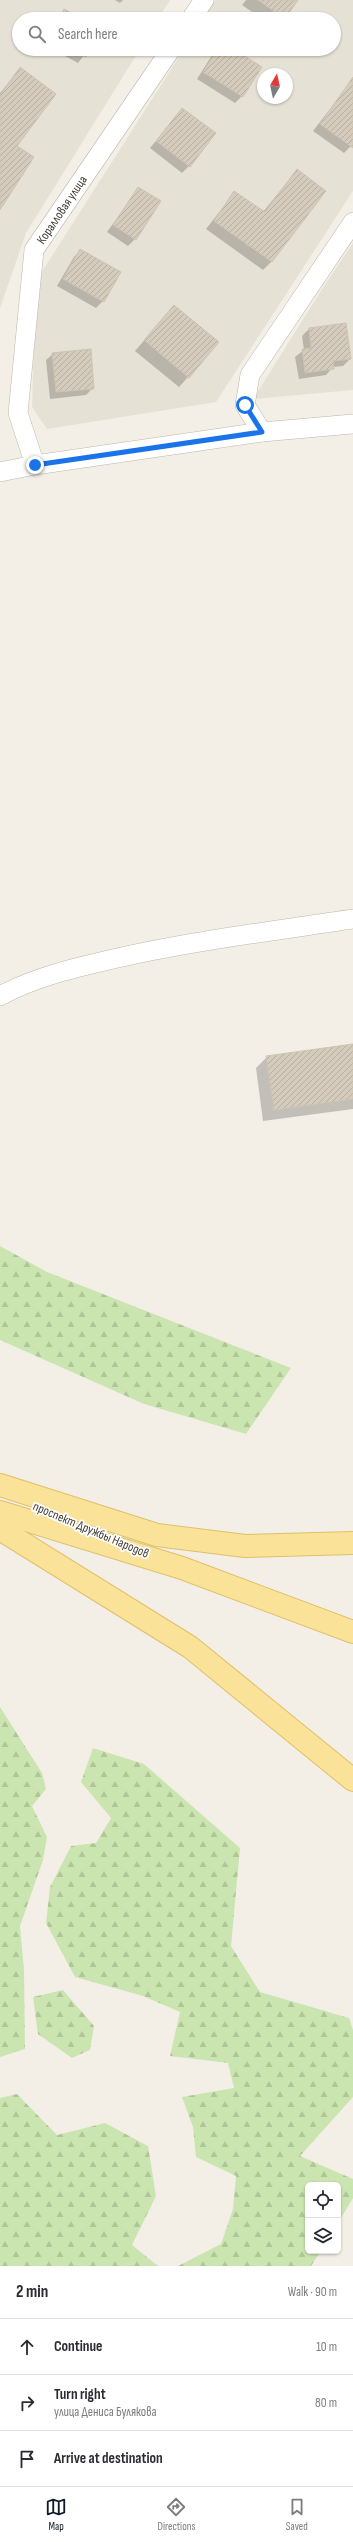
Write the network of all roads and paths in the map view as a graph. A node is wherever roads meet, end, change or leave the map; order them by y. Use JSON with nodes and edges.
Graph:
{"nodes":[{"id":1,"x":204,"y":0,"type":"edge"},
{"id":2,"x":196,"y":12,"type":"edge"},
{"id":3,"x":166,"y":56,"type":"edge"},
{"id":4,"x":353,"y":222,"type":"edge"},
{"id":5,"x":353,"y":424,"type":"edge"},
{"id":6,"x":262,"y":432,"type":"junction"},
{"id":7,"x":35,"y":465,"type":"junction"},
{"id":8,"x":0,"y":472,"type":"edge"},
{"id":9,"x":353,"y":919,"type":"edge"},
{"id":10,"x":0,"y":996,"type":"edge"},
{"id":11,"x":0,"y":1485,"type":"edge"},
{"id":12,"x":0,"y":1491,"type":"edge"},
{"id":13,"x":0,"y":1512,"type":"edge"},
{"id":14,"x":0,"y":1529,"type":"edge"},
{"id":15,"x":353,"y":1543,"type":"edge"},
{"id":16,"x":182,"y":1568,"type":"junction"},
{"id":17,"x":353,"y":1632,"type":"edge"},
{"id":18,"x":353,"y":1780,"type":"edge"}],
"edges":[{"from":1,"to":2,"type":"street"},
{"from":3,"to":7,"type":"street","name":"Коралловая улица"},
{"from":4,"to":6,"type":"street"},
{"from":5,"to":6,"type":"street"},
{"from":6,"to":7,"type":"street"},
{"from":7,"to":8,"type":"street"},
{"from":9,"to":10,"type":"street"},
{"from":11,"to":15,"type":"main road"},
{"from":12,"to":16,"type":"main road","name":"проспект Дружбы Народов"},
{"from":13,"to":16,"type":"main road"},
{"from":14,"to":18,"type":"main road"},
{"from":16,"to":17,"type":"main road"}]}
